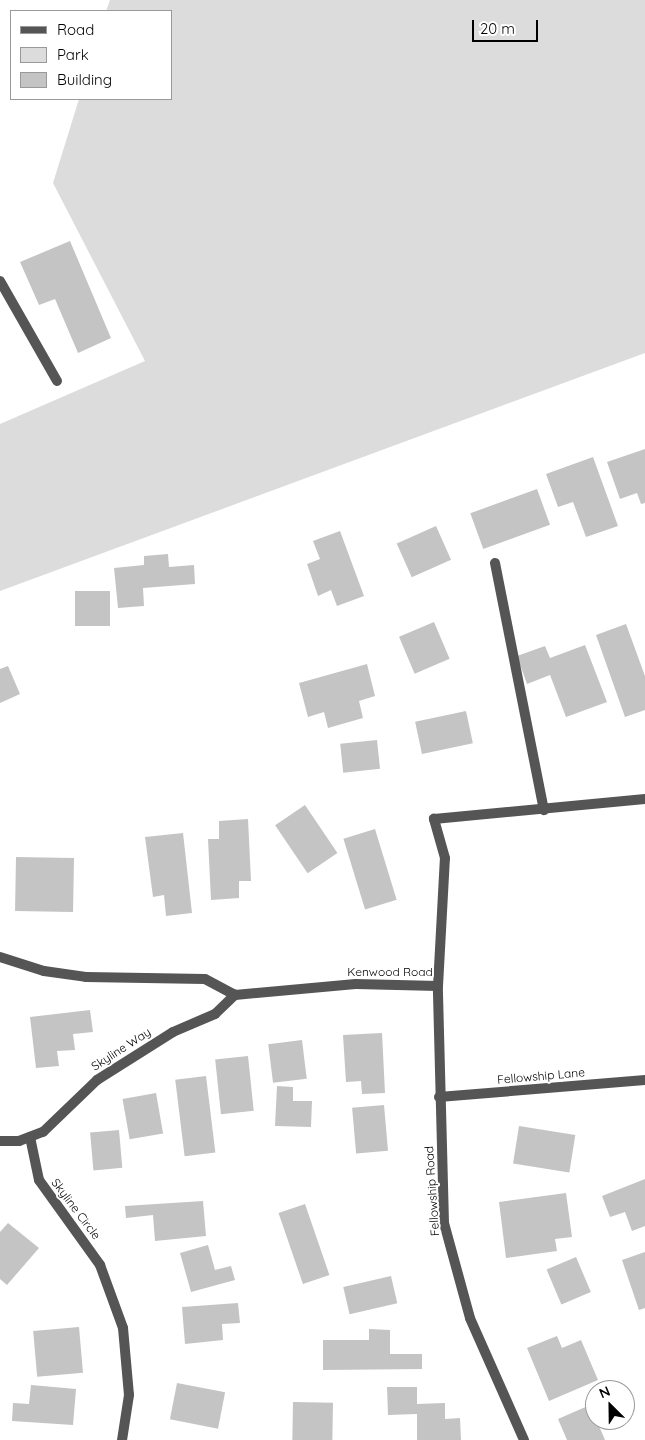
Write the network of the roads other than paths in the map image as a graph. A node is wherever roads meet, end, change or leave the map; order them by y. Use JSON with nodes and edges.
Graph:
{"nodes":[{"id":1,"x":0,"y":281,"type":"edge"},
{"id":2,"x":57,"y":381,"type":"dead end"},
{"id":3,"x":495,"y":563,"type":"dead end"},
{"id":4,"x":645,"y":800,"type":"edge"},
{"id":5,"x":544,"y":810,"type":"junction"},
{"id":6,"x":0,"y":957,"type":"edge"},
{"id":7,"x":438,"y":986,"type":"junction"},
{"id":8,"x":235,"y":996,"type":"junction"},
{"id":9,"x":645,"y":1080,"type":"edge"},
{"id":10,"x":439,"y":1097,"type":"junction"},
{"id":11,"x":30,"y":1137,"type":"junction"},
{"id":12,"x":0,"y":1141,"type":"edge"},
{"id":13,"x":122,"y":1440,"type":"edge"},
{"id":14,"x":524,"y":1440,"type":"edge"}],
"edges":[{"from":1,"to":2,"type":"street"},
{"from":3,"to":5,"type":"street"},
{"from":4,"to":5,"type":"street","name":"Kenwood Road"},
{"from":5,"to":7,"type":"street","name":"Kenwood Road"},
{"from":6,"to":8,"type":"street"},
{"from":7,"to":8,"type":"street","name":"Kenwood Road"},
{"from":7,"to":10,"type":"street","name":"Fellowship Road"},
{"from":8,"to":11,"type":"street","name":"Skyline Way"},
{"from":9,"to":10,"type":"street","name":"Fellowship Lane"},
{"from":10,"to":14,"type":"street","name":"Fellowship Road"},
{"from":11,"to":12,"type":"street"},
{"from":11,"to":13,"type":"street","name":"Skyline Circle"}]}
